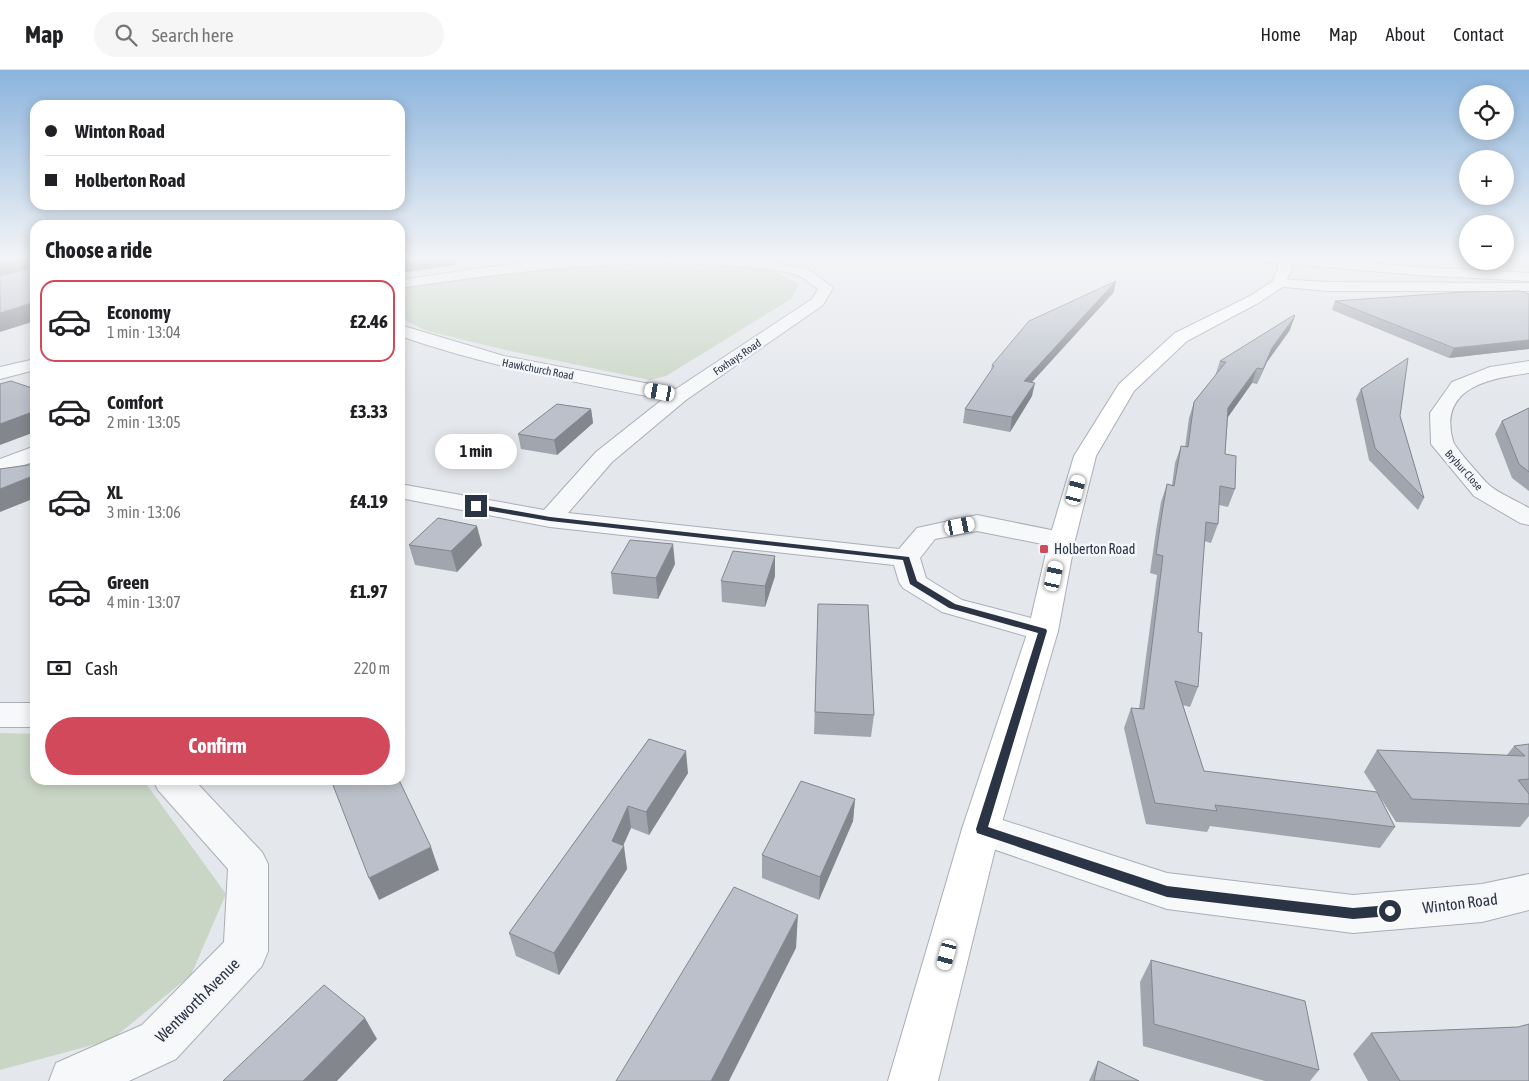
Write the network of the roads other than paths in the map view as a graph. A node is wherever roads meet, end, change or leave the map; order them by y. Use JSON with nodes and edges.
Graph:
{"nodes":[{"id":1,"x":813,"y":305,"type":"edge"},
{"id":2,"x":1243,"y":305,"type":"edge"},
{"id":3,"x":405,"y":332,"type":"edge"},
{"id":4,"x":30,"y":365,"type":"edge"},
{"id":5,"x":1529,"y":368,"type":"edge"},
{"id":6,"x":0,"y":373,"type":"edge"},
{"id":7,"x":679,"y":396,"type":"junction"},
{"id":8,"x":30,"y":455,"type":"edge"},
{"id":9,"x":0,"y":467,"type":"edge"},
{"id":10,"x":405,"y":492,"type":"edge"},
{"id":11,"x":1529,"y":518,"type":"edge"},
{"id":12,"x":550,"y":519,"type":"junction"},
{"id":13,"x":1062,"y":540,"type":"junction"},
{"id":14,"x":906,"y":558,"type":"junction"},
{"id":15,"x":1043,"y":631,"type":"junction"},
{"id":16,"x":0,"y":715,"type":"edge"},
{"id":17,"x":30,"y":715,"type":"edge"},
{"id":18,"x":177,"y":785,"type":"edge"},
{"id":19,"x":981,"y":829,"type":"junction"},
{"id":20,"x":1529,"y":892,"type":"edge"},
{"id":21,"x":74,"y":1081,"type":"edge"},
{"id":22,"x":913,"y":1081,"type":"edge"}],
"edges":[{"from":1,"to":7,"type":"street","name":"Foxhays Road"},
{"from":2,"to":13,"type":"street"},
{"from":3,"to":7,"type":"street","name":"Hawkchurch Road"},
{"from":4,"to":6,"type":"street"},
{"from":5,"to":11,"type":"street","name":"Brybur Close"},
{"from":7,"to":12,"type":"street","name":"Foxhays Road"},
{"from":8,"to":9,"type":"street"},
{"from":10,"to":12,"type":"street"},
{"from":12,"to":14,"type":"street"},
{"from":13,"to":14,"type":"street"},
{"from":13,"to":15,"type":"street"},
{"from":14,"to":15,"type":"street"},
{"from":15,"to":19,"type":"street"},
{"from":16,"to":17,"type":"street"},
{"from":18,"to":21,"type":"street","name":"Wentworth Avenue"},
{"from":19,"to":20,"type":"street","name":"Winton Road"},
{"from":19,"to":22,"type":"street"}]}
